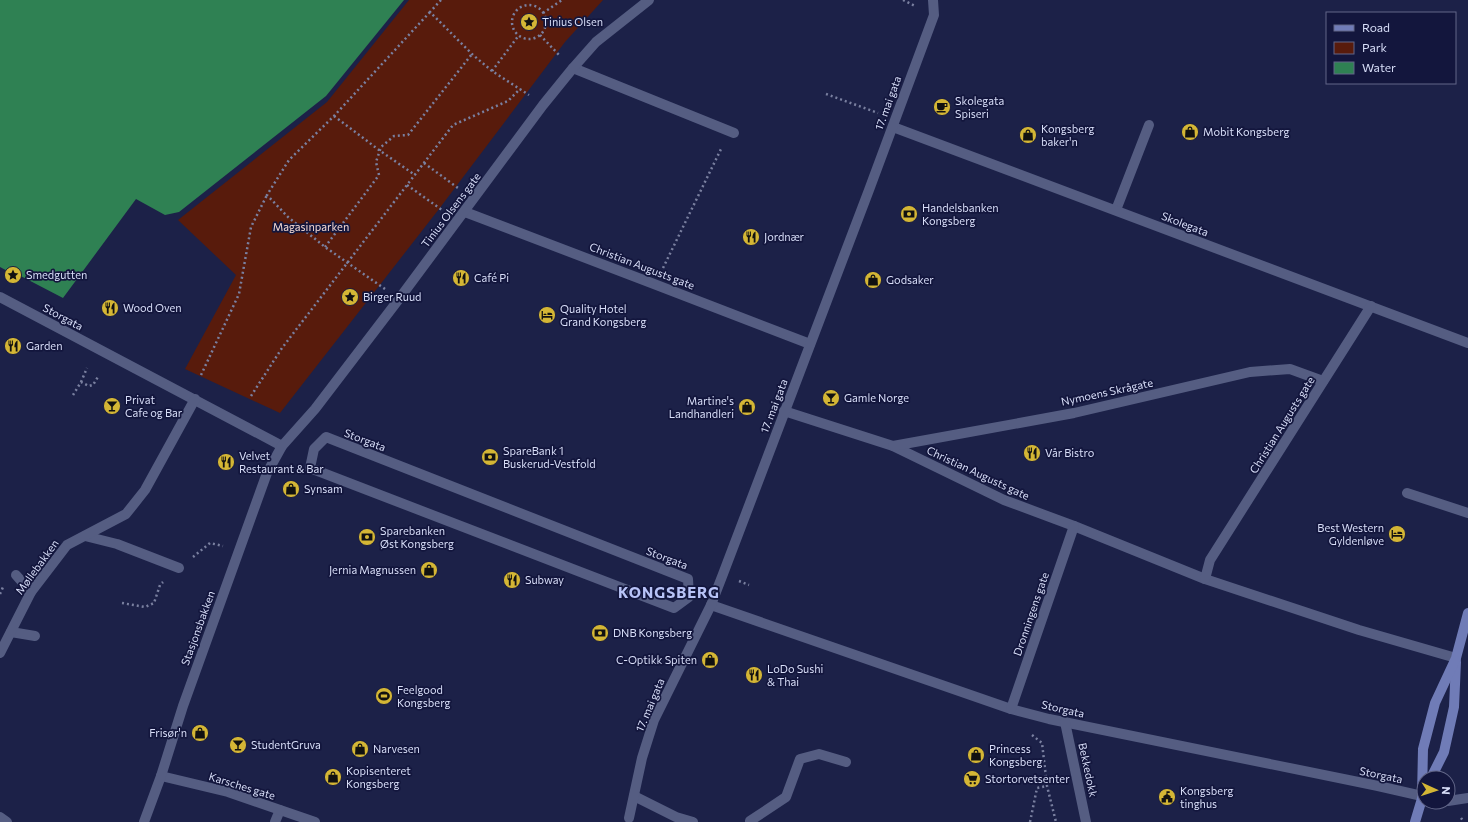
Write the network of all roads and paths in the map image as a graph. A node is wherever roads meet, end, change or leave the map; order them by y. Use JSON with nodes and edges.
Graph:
{"nodes":[{"id":1,"x":441,"y":0,"type":"edge"},
{"id":2,"x":562,"y":0,"type":"edge"},
{"id":3,"x":649,"y":0,"type":"edge"},
{"id":4,"x":903,"y":0,"type":"edge"},
{"id":5,"x":933,"y":0,"type":"edge"},
{"id":6,"x":916,"y":6,"type":"dead end"},
{"id":7,"x":430,"y":12,"type":"junction"},
{"id":8,"x":543,"y":13,"type":"junction"},
{"id":9,"x":519,"y":35,"type":"junction"},
{"id":10,"x":540,"y":35,"type":"junction"},
{"id":11,"x":472,"y":54,"type":"junction"},
{"id":12,"x":573,"y":68,"type":"junction"},
{"id":13,"x":492,"y":71,"type":"junction"},
{"id":14,"x":520,"y":89,"type":"junction"},
{"id":15,"x":826,"y":94,"type":"dead end"},
{"id":16,"x":531,"y":96,"type":"dead end"},
{"id":17,"x":334,"y":116,"type":"junction"},
{"id":18,"x":894,"y":123,"type":"junction"},
{"id":19,"x":1149,"y":125,"type":"dead end"},
{"id":20,"x":734,"y":133,"type":"joint"},
{"id":21,"x":380,"y":150,"type":"junction"},
{"id":22,"x":424,"y":163,"type":"junction"},
{"id":23,"x":415,"y":175,"type":"junction"},
{"id":24,"x":407,"y":185,"type":"junction"},
{"id":25,"x":458,"y":188,"type":"dead end"},
{"id":26,"x":267,"y":195,"type":"junction"},
{"id":27,"x":442,"y":210,"type":"dead end"},
{"id":28,"x":1116,"y":210,"type":"junction"},
{"id":29,"x":464,"y":212,"type":"junction"},
{"id":30,"x":325,"y":247,"type":"junction"},
{"id":31,"x":347,"y":263,"type":"junction"},
{"id":32,"x":654,"y":284,"type":"junction"},
{"id":33,"x":1,"y":298,"type":"edge"},
{"id":34,"x":399,"y":299,"type":"junction"},
{"id":35,"x":1371,"y":306,"type":"junction"},
{"id":36,"x":1468,"y":343,"type":"edge"},
{"id":37,"x":810,"y":344,"type":"junction"},
{"id":38,"x":87,"y":368,"type":"dead end"},
{"id":39,"x":201,"y":374,"type":"dead end"},
{"id":40,"x":99,"y":375,"type":"dead end"},
{"id":41,"x":1323,"y":381,"type":"junction"},
{"id":42,"x":81,"y":382,"type":"junction"},
{"id":43,"x":73,"y":395,"type":"dead end"},
{"id":44,"x":251,"y":396,"type":"dead end"},
{"id":45,"x":195,"y":399,"type":"junction"},
{"id":46,"x":784,"y":411,"type":"junction"},
{"id":47,"x":282,"y":446,"type":"junction"},
{"id":48,"x":893,"y":446,"type":"junction"},
{"id":49,"x":1407,"y":493,"type":"dead end"},
{"id":50,"x":1468,"y":513,"type":"edge"},
{"id":51,"x":1074,"y":526,"type":"junction"},
{"id":52,"x":85,"y":536,"type":"junction"},
{"id":53,"x":179,"y":568,"type":"dead end"},
{"id":54,"x":16,"y":575,"type":"dead end"},
{"id":55,"x":1205,"y":579,"type":"junction"},
{"id":56,"x":160,"y":585,"type":"dead end"},
{"id":57,"x":32,"y":592,"type":"junction"},
{"id":58,"x":689,"y":597,"type":"joint"},
{"id":59,"x":122,"y":603,"type":"dead end"},
{"id":60,"x":711,"y":605,"type":"junction"},
{"id":61,"x":1468,"y":613,"type":"edge"},
{"id":62,"x":11,"y":632,"type":"junction"},
{"id":63,"x":35,"y":636,"type":"dead end"},
{"id":64,"x":0,"y":653,"type":"edge"},
{"id":65,"x":1456,"y":658,"type":"junction"},
{"id":66,"x":1011,"y":709,"type":"junction"},
{"id":67,"x":1065,"y":722,"type":"junction"},
{"id":68,"x":1031,"y":734,"type":"dead end"},
{"id":69,"x":846,"y":762,"type":"dead end"},
{"id":70,"x":1423,"y":770,"type":"edge"},
{"id":71,"x":1435,"y":770,"type":"edge"},
{"id":72,"x":161,"y":776,"type":"junction"},
{"id":73,"x":1047,"y":786,"type":"junction"},
{"id":74,"x":1416,"y":794,"type":"edge"},
{"id":75,"x":634,"y":796,"type":"junction"},
{"id":76,"x":1468,"y":798,"type":"edge"},
{"id":77,"x":1456,"y":800,"type":"edge"},
{"id":78,"x":280,"y":810,"type":"junction"},
{"id":79,"x":1419,"y":810,"type":"edge"},
{"id":80,"x":0,"y":817,"type":"edge"},
{"id":81,"x":298,"y":819,"type":"edge"},
{"id":82,"x":628,"y":820,"type":"edge"},
{"id":83,"x":7,"y":822,"type":"edge"},
{"id":84,"x":144,"y":822,"type":"edge"},
{"id":85,"x":275,"y":822,"type":"edge"},
{"id":86,"x":314,"y":822,"type":"edge"},
{"id":87,"x":693,"y":822,"type":"edge"},
{"id":88,"x":750,"y":822,"type":"edge"},
{"id":89,"x":1030,"y":822,"type":"edge"},
{"id":90,"x":1056,"y":822,"type":"edge"},
{"id":91,"x":1086,"y":822,"type":"edge"},
{"id":92,"x":1415,"y":822,"type":"edge"}],
"edges":[{"from":1,"to":7,"type":"path"},
{"from":2,"to":8,"type":"path"},
{"from":3,"to":12,"type":"street","name":"Tinius Olsens gate"},
{"from":4,"to":6,"type":"path"},
{"from":5,"to":18,"type":"street","name":"17. mai gata"},
{"from":7,"to":11,"type":"path"},
{"from":7,"to":17,"type":"path"},
{"from":8,"to":9,"type":"path"},
{"from":8,"to":10,"type":"path"},
{"from":9,"to":10,"type":"path"},
{"from":9,"to":13,"type":"path"},
{"from":10,"to":12,"type":"path"},
{"from":11,"to":13,"type":"path"},
{"from":11,"to":21,"type":"path"},
{"from":12,"to":20,"type":"street"},
{"from":12,"to":29,"type":"street","name":"Tinius Olsens gate"},
{"from":13,"to":14,"type":"path"},
{"from":14,"to":16,"type":"path"},
{"from":14,"to":22,"type":"path"},
{"from":15,"to":18,"type":"path"},
{"from":17,"to":21,"type":"path"},
{"from":17,"to":26,"type":"path"},
{"from":18,"to":28,"type":"street","name":"Skolegata"},
{"from":18,"to":37,"type":"street","name":"17. mai gata"},
{"from":19,"to":28,"type":"street"},
{"from":20,"to":32,"type":"path"},
{"from":21,"to":23,"type":"path"},
{"from":21,"to":30,"type":"path"},
{"from":22,"to":23,"type":"path"},
{"from":22,"to":25,"type":"path"},
{"from":23,"to":24,"type":"path"},
{"from":24,"to":27,"type":"path"},
{"from":24,"to":31,"type":"path"},
{"from":26,"to":30,"type":"path"},
{"from":26,"to":39,"type":"path"},
{"from":28,"to":35,"type":"street","name":"Skolegata"},
{"from":29,"to":32,"type":"street","name":"Christian Augusts gate"},
{"from":29,"to":34,"type":"street","name":"Tinius Olsens gate"},
{"from":30,"to":31,"type":"path"},
{"from":31,"to":34,"type":"path"},
{"from":31,"to":44,"type":"path"},
{"from":32,"to":37,"type":"street","name":"Christian Augusts gate"},
{"from":33,"to":45,"type":"street","name":"Storgata"},
{"from":34,"to":47,"type":"street","name":"Tinius Olsens gate"},
{"from":35,"to":36,"type":"street","name":"Skolegata"},
{"from":35,"to":41,"type":"street","name":"Christian Augusts gate"},
{"from":37,"to":46,"type":"street","name":"17. mai gata"},
{"from":38,"to":42,"type":"path"},
{"from":40,"to":42,"type":"path"},
{"from":41,"to":48,"type":"street","name":"Nymoens Skrågate"},
{"from":41,"to":55,"type":"street","name":"Christian Augusts gate"},
{"from":42,"to":43,"type":"path"},
{"from":45,"to":47,"type":"street","name":"Storgata"},
{"from":45,"to":52,"type":"street","name":"Møllebakken"},
{"from":46,"to":48,"type":"street","name":"Christian Augusts gate"},
{"from":46,"to":60,"type":"street","name":"17. mai gata"},
{"from":47,"to":72,"type":"street","name":"Stasjonsbakken"},
{"from":48,"to":51,"type":"street","name":"Christian Augusts gate"},
{"from":49,"to":50,"type":"street"},
{"from":51,"to":55,"type":"street","name":"Christian Augusts gate"},
{"from":51,"to":66,"type":"street","name":"Dronningens gate"},
{"from":52,"to":53,"type":"street"},
{"from":52,"to":57,"type":"street","name":"Møllebakken"},
{"from":54,"to":57,"type":"street"},
{"from":55,"to":65,"type":"street","name":"Christian Augusts gate"},
{"from":56,"to":59,"type":"path"},
{"from":57,"to":62,"type":"street","name":"Møllebakken"},
{"from":58,"to":58,"type":"street","name":"Storgata"},
{"from":60,"to":66,"type":"street","name":"Storgata"},
{"from":60,"to":75,"type":"street","name":"17. mai gata"},
{"from":61,"to":65,"type":"main road"},
{"from":62,"to":63,"type":"street"},
{"from":62,"to":64,"type":"street","name":"Møllebakken"},
{"from":65,"to":70,"type":"main road"},
{"from":65,"to":71,"type":"main road"},
{"from":66,"to":67,"type":"street","name":"Storgata"},
{"from":67,"to":74,"type":"street","name":"Storgata"},
{"from":67,"to":91,"type":"street","name":"Bekkedokk"},
{"from":68,"to":73,"type":"path"},
{"from":69,"to":88,"type":"street"},
{"from":72,"to":78,"type":"street","name":"Karsches gate"},
{"from":72,"to":84,"type":"street","name":"Stasjonsbakken"},
{"from":73,"to":89,"type":"path"},
{"from":73,"to":90,"type":"path"},
{"from":75,"to":82,"type":"street","name":"17. mai gata"},
{"from":75,"to":87,"type":"street"},
{"from":76,"to":77,"type":"street"},
{"from":78,"to":81,"type":"street","name":"Karsches gate"},
{"from":78,"to":85,"type":"street"},
{"from":79,"to":92,"type":"main road"},
{"from":80,"to":83,"type":"street"},
{"from":81,"to":86,"type":"street","name":"Karsches gate"}]}
